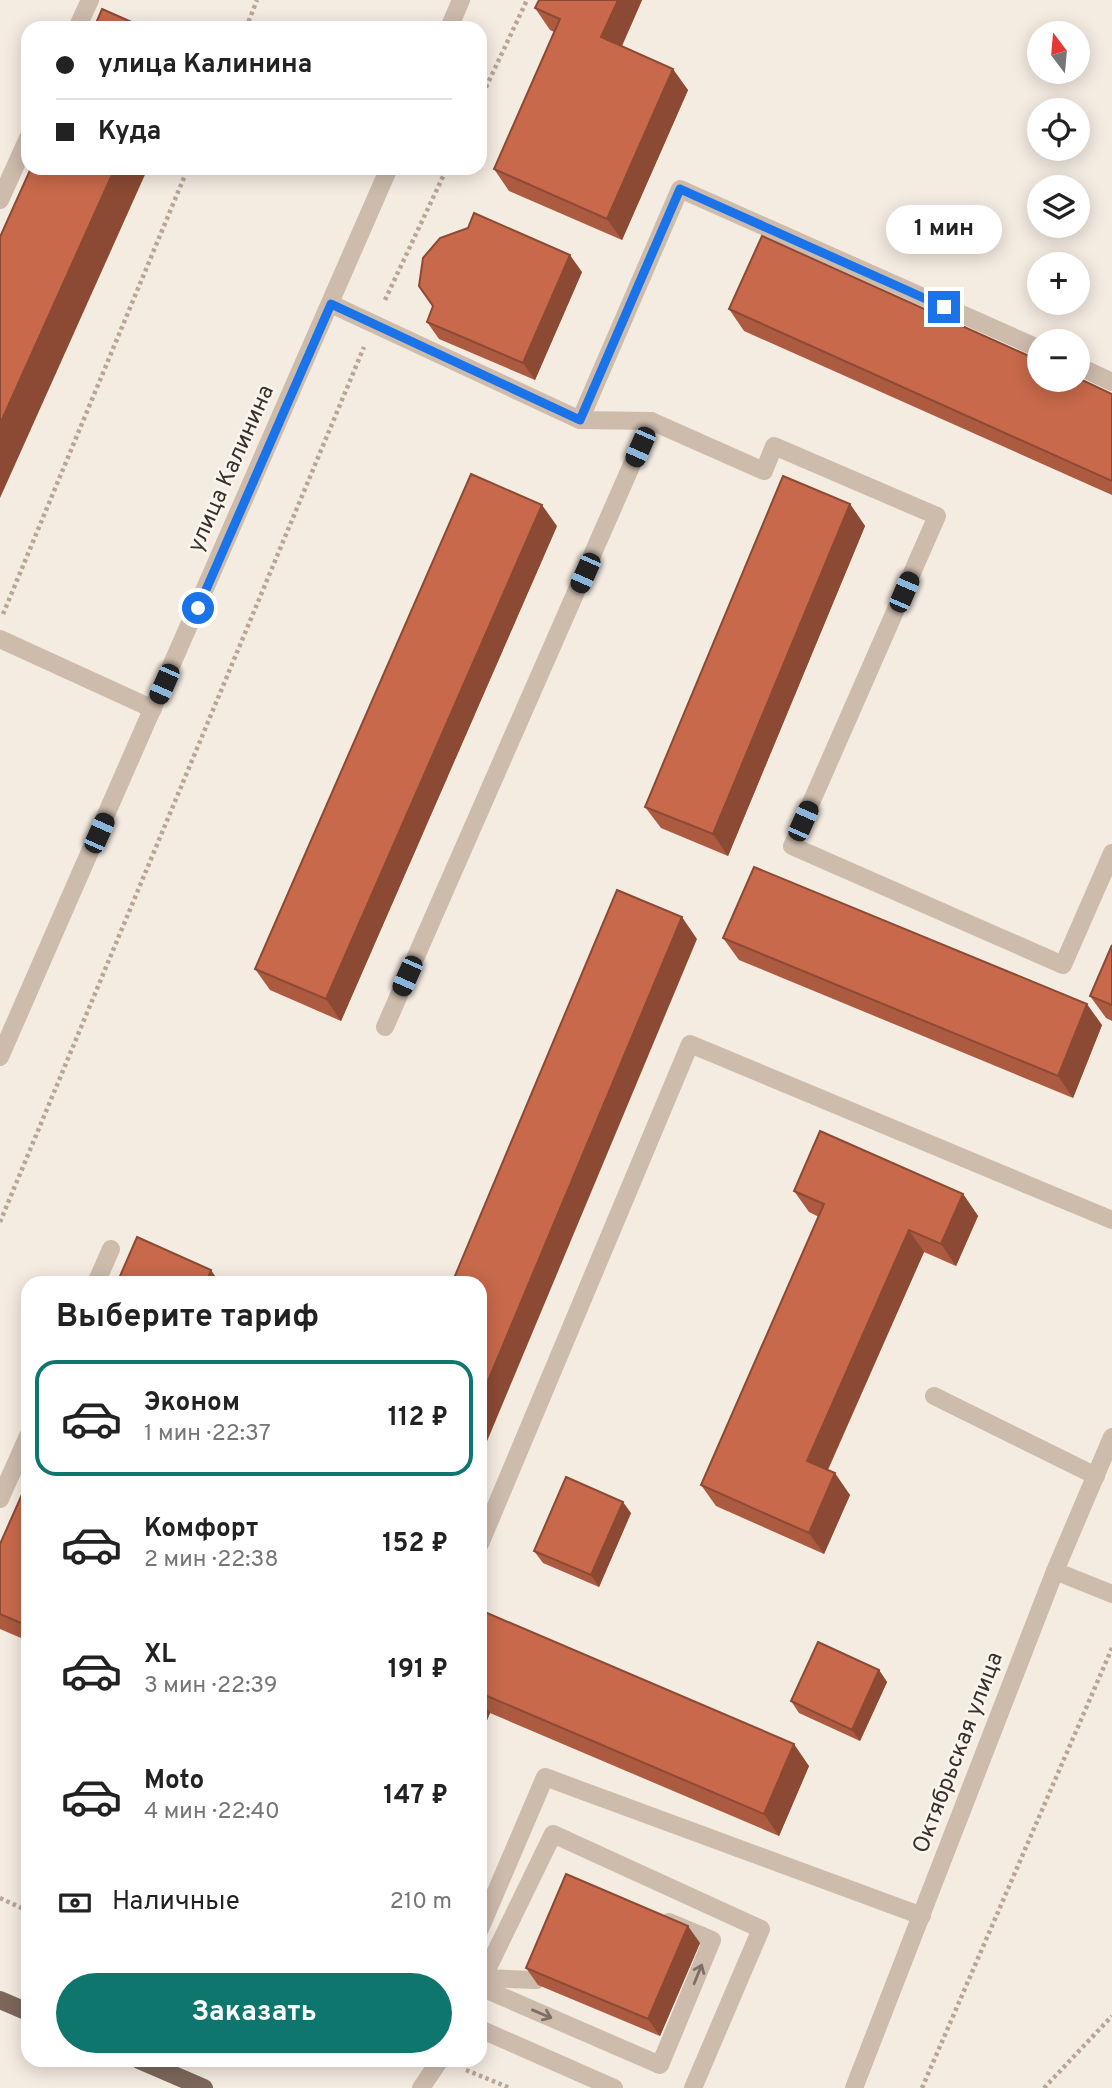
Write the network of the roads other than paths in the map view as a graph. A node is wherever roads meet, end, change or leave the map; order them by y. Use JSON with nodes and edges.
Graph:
{"nodes":[{"id":1,"x":90,"y":0,"type":"edge"},
{"id":2,"x":461,"y":0,"type":"edge"},
{"id":3,"x":80,"y":21,"type":"edge"},
{"id":4,"x":452,"y":21,"type":"edge"},
{"id":5,"x":21,"y":154,"type":"edge"},
{"id":6,"x":387,"y":175,"type":"edge"},
{"id":7,"x":0,"y":200,"type":"edge"},
{"id":8,"x":331,"y":304,"type":"junction"},
{"id":9,"x":1027,"y":343,"type":"edge"},
{"id":10,"x":1090,"y":372,"type":"edge"},
{"id":11,"x":1112,"y":382,"type":"edge"},
{"id":12,"x":580,"y":420,"type":"junction"},
{"id":13,"x":651,"y":421,"type":"junction"},
{"id":14,"x":0,"y":639,"type":"edge"},
{"id":15,"x":153,"y":709,"type":"junction"},
{"id":16,"x":1112,"y":853,"type":"edge"},
{"id":17,"x":385,"y":1027,"type":"dead end"},
{"id":18,"x":0,"y":1057,"type":"edge"},
{"id":19,"x":1112,"y":1220,"type":"edge"},
{"id":20,"x":111,"y":1249,"type":"dead end"},
{"id":21,"x":99,"y":1276,"type":"edge"},
{"id":22,"x":934,"y":1396,"type":"dead end"},
{"id":23,"x":1112,"y":1437,"type":"edge"},
{"id":24,"x":21,"y":1452,"type":"edge"},
{"id":25,"x":1096,"y":1476,"type":"junction"},
{"id":26,"x":0,"y":1499,"type":"edge"},
{"id":27,"x":487,"y":1527,"type":"edge"},
{"id":28,"x":1055,"y":1571,"type":"junction"},
{"id":29,"x":1112,"y":1594,"type":"edge"},
{"id":30,"x":487,"y":1913,"type":"edge"},
{"id":31,"x":651,"y":1915,"type":"edge"},
{"id":32,"x":922,"y":1916,"type":"junction"},
{"id":33,"x":552,"y":1944,"type":"edge"},
{"id":34,"x":487,"y":1971,"type":"edge"},
{"id":35,"x":487,"y":1983,"type":"edge"},
{"id":36,"x":487,"y":1986,"type":"edge"},
{"id":37,"x":0,"y":2000,"type":"edge"},
{"id":38,"x":21,"y":2009,"type":"edge"},
{"id":39,"x":487,"y":2032,"type":"edge"},
{"id":40,"x":155,"y":2067,"type":"edge"},
{"id":41,"x":435,"y":2067,"type":"edge"},
{"id":42,"x":204,"y":2088,"type":"edge"},
{"id":43,"x":421,"y":2088,"type":"edge"},
{"id":44,"x":614,"y":2088,"type":"edge"},
{"id":45,"x":693,"y":2088,"type":"edge"},
{"id":46,"x":853,"y":2088,"type":"edge"}],
"edges":[{"from":1,"to":3,"type":"street"},
{"from":2,"to":4,"type":"street"},
{"from":5,"to":7,"type":"street"},
{"from":6,"to":8,"type":"street","name":"улица Калинина"},
{"from":8,"to":12,"type":"street"},
{"from":8,"to":15,"type":"street","name":"улица Калинина"},
{"from":9,"to":12,"type":"street"},
{"from":10,"to":11,"type":"street"},
{"from":12,"to":13,"type":"street"},
{"from":13,"to":16,"type":"street"},
{"from":13,"to":17,"type":"street"},
{"from":14,"to":15,"type":"street"},
{"from":15,"to":18,"type":"street","name":"улица Калинина"},
{"from":19,"to":27,"type":"street"},
{"from":20,"to":21,"type":"street"},
{"from":22,"to":25,"type":"street"},
{"from":23,"to":25,"type":"street","name":"Октябрьская улица"},
{"from":24,"to":26,"type":"street"},
{"from":25,"to":28,"type":"street","name":"Октябрьская улица"},
{"from":28,"to":29,"type":"street"},
{"from":28,"to":32,"type":"street","name":"Октябрьская улица"},
{"from":30,"to":32,"type":"street"},
{"from":36,"to":31,"type":"street","one_way":true},
{"from":32,"to":46,"type":"street","name":"Октябрьская улица"},
{"from":33,"to":35,"type":"street"},
{"from":34,"to":45,"type":"street"},
{"from":37,"to":38,"type":"main road"},
{"from":39,"to":44,"type":"street"},
{"from":40,"to":42,"type":"main road"},
{"from":41,"to":43,"type":"street"}]}
